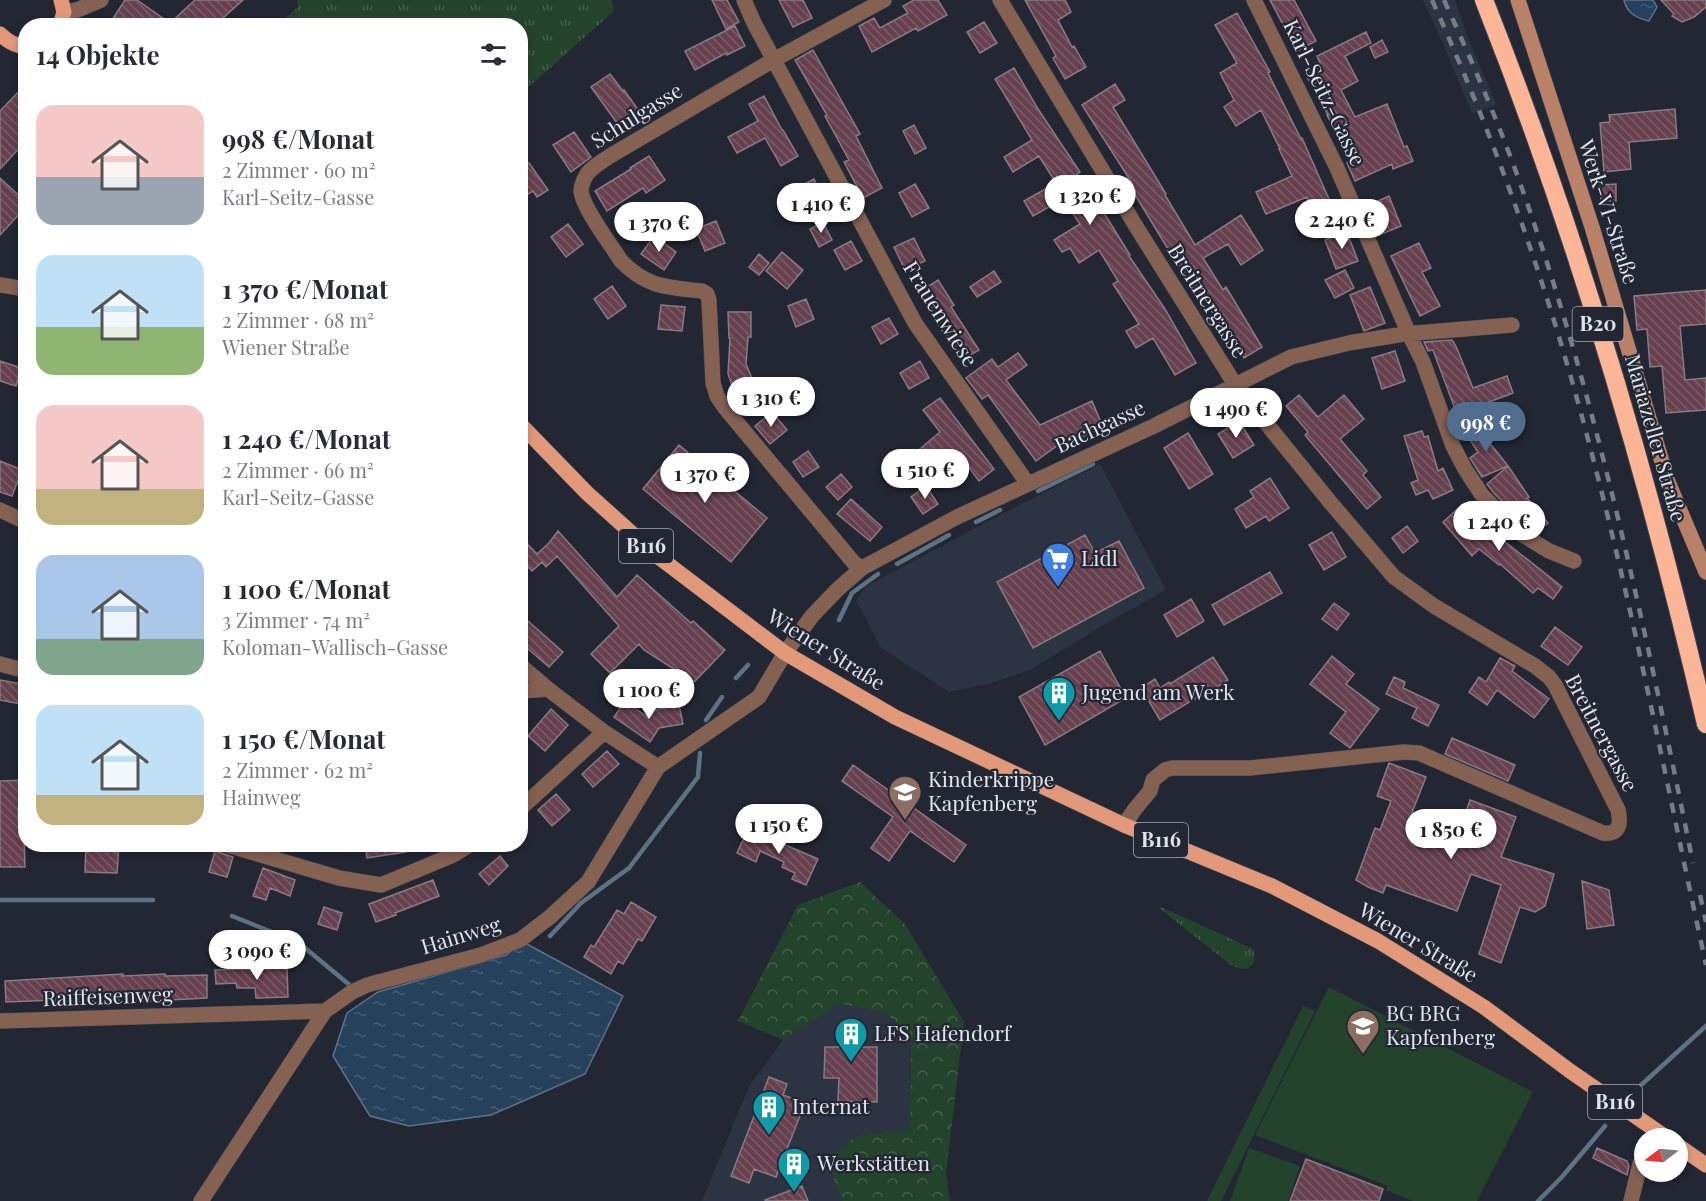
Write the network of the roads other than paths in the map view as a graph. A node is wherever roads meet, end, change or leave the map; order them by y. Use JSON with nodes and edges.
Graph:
{"nodes":[{"id":1,"x":101,"y":0,"type":"edge"},
{"id":2,"x":744,"y":0,"type":"edge"},
{"id":3,"x":884,"y":0,"type":"edge"},
{"id":4,"x":1000,"y":0,"type":"edge"},
{"id":5,"x":1254,"y":0,"type":"edge"},
{"id":6,"x":1484,"y":0,"type":"edge"},
{"id":7,"x":1518,"y":0,"type":"edge"},
{"id":8,"x":62,"y":12,"type":"edge"},
{"id":9,"x":2,"y":40,"type":"edge"},
{"id":10,"x":18,"y":45,"type":"edge"},
{"id":11,"x":775,"y":59,"type":"junction"},
{"id":12,"x":0,"y":285,"type":"edge"},
{"id":13,"x":18,"y":288,"type":"edge"},
{"id":14,"x":1512,"y":325,"type":"dead end"},
{"id":15,"x":1409,"y":334,"type":"junction"},
{"id":16,"x":1236,"y":386,"type":"junction"},
{"id":17,"x":528,"y":432,"type":"edge"},
{"id":18,"x":1028,"y":484,"type":"junction"},
{"id":19,"x":0,"y":510,"type":"edge"},
{"id":20,"x":18,"y":518,"type":"edge"},
{"id":21,"x":1574,"y":561,"type":"dead end"},
{"id":22,"x":862,"y":568,"type":"junction"},
{"id":23,"x":1706,"y":572,"type":"edge"},
{"id":24,"x":784,"y":653,"type":"junction"},
{"id":25,"x":0,"y":664,"type":"edge"},
{"id":26,"x":18,"y":669,"type":"edge"},
{"id":27,"x":528,"y":672,"type":"edge"},
{"id":28,"x":548,"y":689,"type":"junction"},
{"id":29,"x":528,"y":690,"type":"edge"},
{"id":30,"x":1706,"y":724,"type":"edge"},
{"id":31,"x":604,"y":732,"type":"junction"},
{"id":32,"x":658,"y":767,"type":"junction"},
{"id":33,"x":528,"y":802,"type":"edge"},
{"id":34,"x":1124,"y":825,"type":"junction"},
{"id":35,"x":251,"y":852,"type":"edge"},
{"id":36,"x":458,"y":852,"type":"edge"},
{"id":37,"x":325,"y":1011,"type":"junction"},
{"id":38,"x":0,"y":1021,"type":"edge"},
{"id":39,"x":1649,"y":1128,"type":"edge"},
{"id":40,"x":1688,"y":1153,"type":"edge"},
{"id":41,"x":1706,"y":1165,"type":"edge"},
{"id":42,"x":1636,"y":1182,"type":"edge"},
{"id":43,"x":201,"y":1201,"type":"edge"},
{"id":44,"x":1631,"y":1201,"type":"edge"}],
"edges":[{"from":1,"to":8,"type":"street"},
{"from":2,"to":11,"type":"street","name":"Frauenwiese"},
{"from":3,"to":11,"type":"street","name":"Schulgasse"},
{"from":4,"to":16,"type":"street","name":"Breitnergasse"},
{"from":5,"to":15,"type":"street","name":"Karl-Seitz-Gasse"},
{"from":6,"to":30,"type":"highway","name":"Mariazeller Straße","number":"B20"},
{"from":7,"to":23,"type":"main road","name":"Werk-VI-Straße"},
{"from":9,"to":10,"type":"main road"},
{"from":11,"to":18,"type":"street","name":"Frauenwiese"},
{"from":11,"to":22,"type":"street","name":"Schulgasse"},
{"from":12,"to":13,"type":"street"},
{"from":14,"to":15,"type":"street","name":"Bachgasse"},
{"from":15,"to":16,"type":"street","name":"Bachgasse"},
{"from":15,"to":21,"type":"street","name":"Karl-Seitz-Gasse"},
{"from":16,"to":18,"type":"street","name":"Bachgasse"},
{"from":16,"to":34,"type":"street","name":"Breitnergasse"},
{"from":17,"to":24,"type":"main road","name":"Wiener Straße","number":"B116"},
{"from":18,"to":22,"type":"street","name":"Bachgasse"},
{"from":19,"to":20,"type":"street"},
{"from":22,"to":24,"type":"street","name":"Bachgasse"},
{"from":24,"to":32,"type":"street","name":"Hainweg"},
{"from":24,"to":34,"type":"main road","name":"Wiener Straße","number":"B116"},
{"from":25,"to":26,"type":"street"},
{"from":27,"to":28,"type":"street"},
{"from":28,"to":29,"type":"street"},
{"from":28,"to":31,"type":"street"},
{"from":31,"to":32,"type":"street"},
{"from":31,"to":33,"type":"street"},
{"from":32,"to":37,"type":"street","name":"Hainweg"},
{"from":34,"to":39,"type":"main road","name":"Wiener Straße","number":"B116"},
{"from":35,"to":36,"type":"street"},
{"from":37,"to":38,"type":"street","name":"Raiffeisenweg"},
{"from":37,"to":43,"type":"street","name":"Hainweg"},
{"from":40,"to":41,"type":"main road"},
{"from":42,"to":44,"type":"street"}]}
